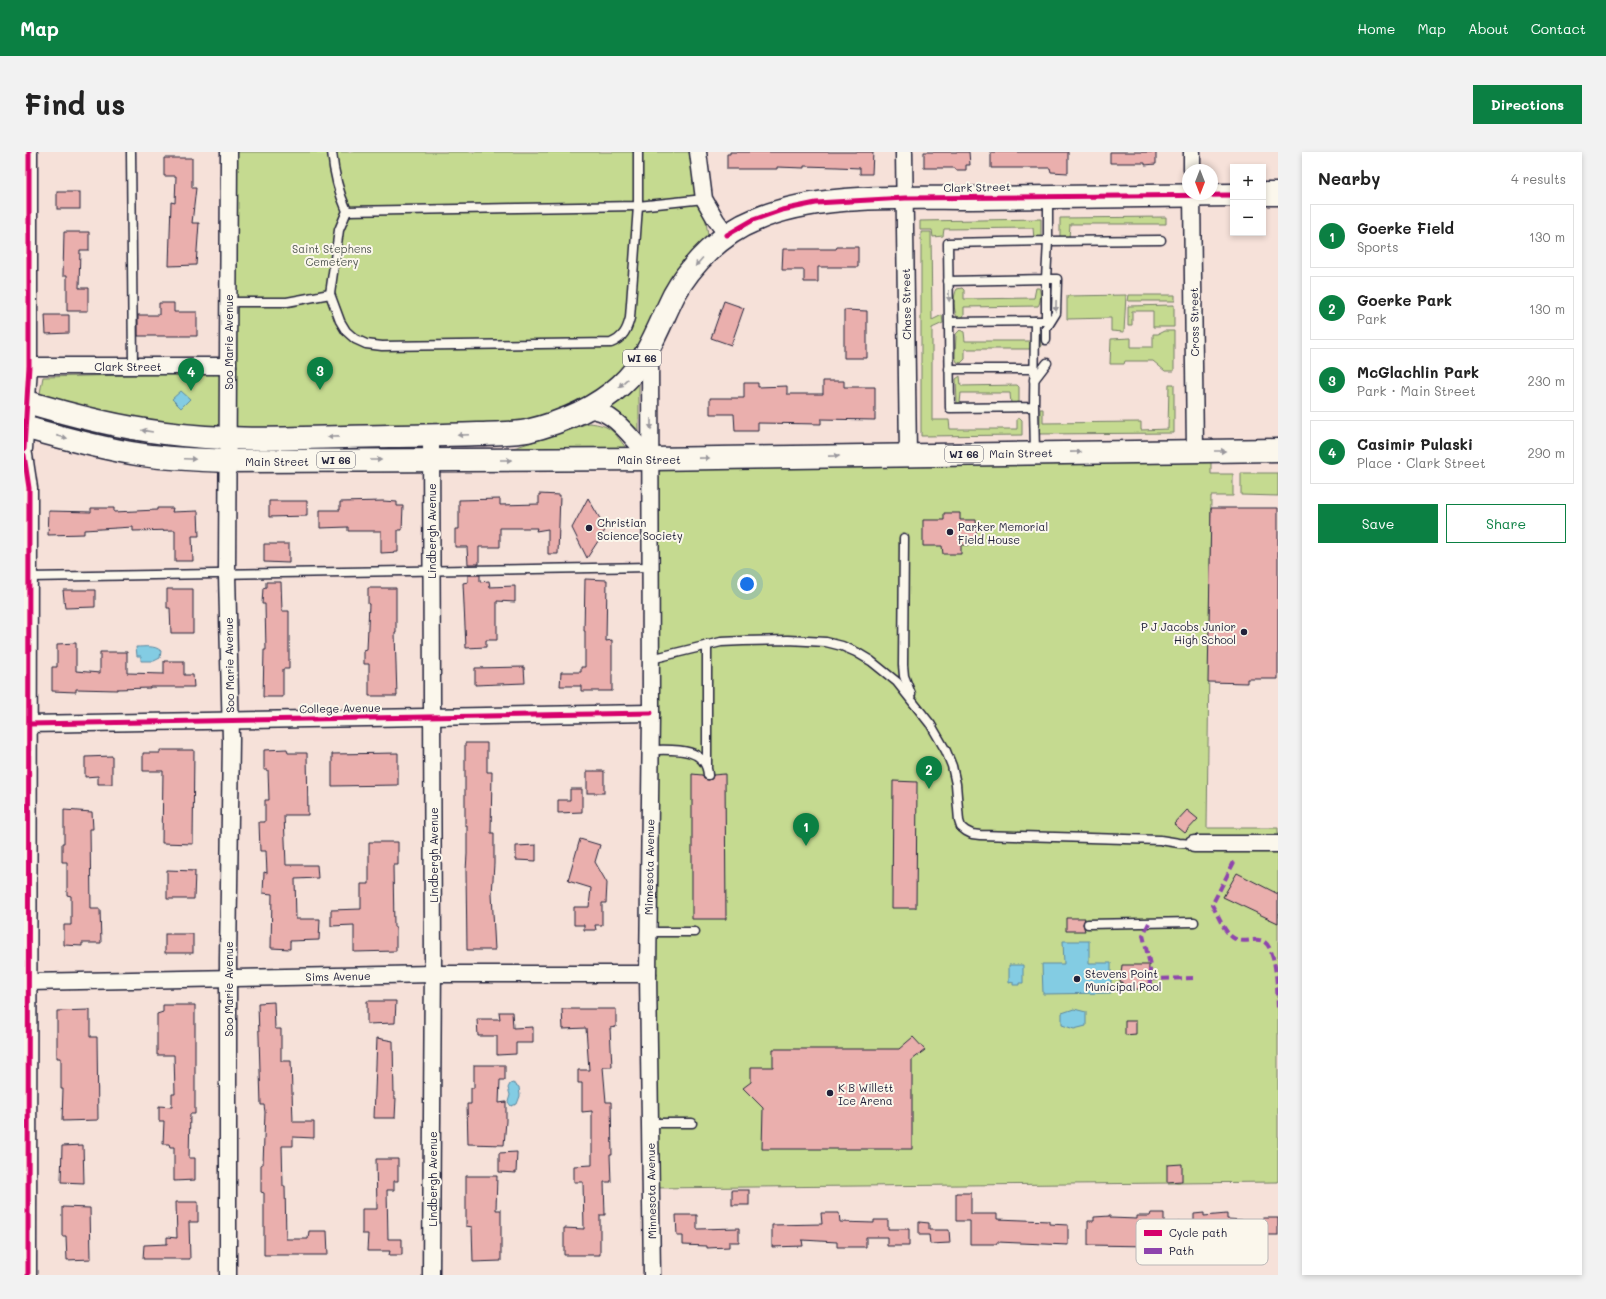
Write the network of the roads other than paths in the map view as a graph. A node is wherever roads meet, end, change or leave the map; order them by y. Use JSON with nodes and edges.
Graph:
{"nodes":[{"id":1,"x":29,"y":152,"type":"edge"},
{"id":2,"x":131,"y":152,"type":"edge"},
{"id":3,"x":230,"y":152,"type":"edge"},
{"id":4,"x":332,"y":152,"type":"edge"},
{"id":5,"x":638,"y":152,"type":"edge"},
{"id":6,"x":698,"y":152,"type":"edge"},
{"id":7,"x":904,"y":152,"type":"edge"},
{"id":8,"x":1192,"y":152,"type":"edge"},
{"id":9,"x":1192,"y":164,"type":"edge"},
{"id":10,"x":1266,"y":194,"type":"edge"},
{"id":11,"x":1278,"y":194,"type":"edge"},
{"id":12,"x":1182,"y":195,"type":"edge"},
{"id":13,"x":1218,"y":195,"type":"edge"},
{"id":14,"x":1230,"y":195,"type":"edge"},
{"id":15,"x":1048,"y":197,"type":"junction"},
{"id":16,"x":904,"y":198,"type":"junction"},
{"id":17,"x":704,"y":199,"type":"junction"},
{"id":18,"x":1192,"y":200,"type":"edge"},
{"id":19,"x":638,"y":206,"type":"junction"},
{"id":20,"x":347,"y":211,"type":"junction"},
{"id":21,"x":727,"y":235,"type":"junction"},
{"id":22,"x":1161,"y":240,"type":"dead end"},
{"id":23,"x":1048,"y":241,"type":"junction"},
{"id":24,"x":1046,"y":279,"type":"junction"},
{"id":25,"x":948,"y":281,"type":"junction"},
{"id":26,"x":330,"y":294,"type":"junction"},
{"id":27,"x":228,"y":302,"type":"junction"},
{"id":28,"x":1035,"y":321,"type":"junction"},
{"id":29,"x":950,"y":322,"type":"junction"},
{"id":30,"x":1046,"y":340,"type":"dead end"},
{"id":31,"x":650,"y":344,"type":"junction"},
{"id":32,"x":1047,"y":363,"type":"dead end"},
{"id":33,"x":29,"y":366,"type":"junction"},
{"id":34,"x":133,"y":366,"type":"junction"},
{"id":35,"x":228,"y":366,"type":"junction"},
{"id":36,"x":949,"y":369,"type":"junction"},
{"id":37,"x":1034,"y":369,"type":"junction"},
{"id":38,"x":1034,"y":380,"type":"junction"},
{"id":39,"x":25,"y":402,"type":"edge"},
{"id":40,"x":1034,"y":407,"type":"junction"},
{"id":41,"x":584,"y":410,"type":"junction"},
{"id":42,"x":24,"y":435,"type":"edge"},
{"id":43,"x":430,"y":436,"type":"junction"},
{"id":44,"x":229,"y":438,"type":"junction"},
{"id":45,"x":1278,"y":450,"type":"edge"},
{"id":46,"x":1195,"y":451,"type":"junction"},
{"id":47,"x":1035,"y":453,"type":"junction"},
{"id":48,"x":24,"y":455,"type":"edge"},
{"id":49,"x":908,"y":455,"type":"junction"},
{"id":50,"x":651,"y":459,"type":"junction"},
{"id":51,"x":430,"y":460,"type":"junction"},
{"id":52,"x":228,"y":461,"type":"junction"},
{"id":53,"x":26,"y":474,"type":"edge"},
{"id":54,"x":904,"y":538,"type":"dead end"},
{"id":55,"x":651,"y":567,"type":"junction"},
{"id":56,"x":431,"y":571,"type":"junction"},
{"id":57,"x":227,"y":574,"type":"junction"},
{"id":58,"x":29,"y":577,"type":"junction"},
{"id":59,"x":26,"y":620,"type":"edge"},
{"id":60,"x":707,"y":645,"type":"junction"},
{"id":61,"x":651,"y":659,"type":"junction"},
{"id":62,"x":919,"y":710,"type":"junction"},
{"id":63,"x":651,"y":713,"type":"junction"},
{"id":64,"x":432,"y":717,"type":"junction"},
{"id":65,"x":231,"y":720,"type":"junction"},
{"id":66,"x":29,"y":724,"type":"junction"},
{"id":67,"x":651,"y":750,"type":"junction"},
{"id":68,"x":707,"y":766,"type":"junction"},
{"id":69,"x":708,"y":775,"type":"dead end"},
{"id":70,"x":1194,"y":844,"type":"joint"},
{"id":71,"x":1278,"y":844,"type":"edge"},
{"id":72,"x":1194,"y":922,"type":"dead end"},
{"id":73,"x":1088,"y":924,"type":"dead end"},
{"id":74,"x":649,"y":932,"type":"junction"},
{"id":75,"x":695,"y":932,"type":"dead end"},
{"id":76,"x":434,"y":974,"type":"junction"},
{"id":77,"x":648,"y":974,"type":"junction"},
{"id":78,"x":228,"y":978,"type":"junction"},
{"id":79,"x":28,"y":982,"type":"junction"},
{"id":80,"x":650,"y":1123,"type":"junction"},
{"id":81,"x":692,"y":1123,"type":"dead end"},
{"id":82,"x":28,"y":1275,"type":"edge"},
{"id":83,"x":228,"y":1275,"type":"edge"},
{"id":84,"x":431,"y":1275,"type":"edge"},
{"id":85,"x":652,"y":1275,"type":"edge"}],
"edges":[{"from":1,"to":33,"type":"street"},
{"from":2,"to":34,"type":"lane"},
{"from":3,"to":27,"type":"street","name":"Soo Marie Avenue"},
{"from":4,"to":20,"type":"lane"},
{"from":5,"to":19,"type":"lane"},
{"from":6,"to":17,"type":"street"},
{"from":7,"to":16,"type":"street","name":"Chase Street"},
{"from":8,"to":9,"type":"street"},
{"from":10,"to":11,"type":"main road"},
{"from":12,"to":15,"type":"main road","name":"Clark Street","number":"WI 66"},
{"from":13,"to":14,"type":"main road","name":"Clark Street","number":"WI 66"},
{"from":15,"to":16,"type":"main road","name":"Clark Street","number":"WI 66"},
{"from":15,"to":23,"type":"lane"},
{"from":16,"to":21,"type":"main road","name":"Clark Street","number":"WI 66"},
{"from":16,"to":49,"type":"street","name":"Chase Street"},
{"from":17,"to":19,"type":"lane"},
{"from":17,"to":21,"type":"street"},
{"from":18,"to":46,"type":"street","name":"Cross Street"},
{"from":19,"to":20,"type":"lane"},
{"from":19,"to":26,"type":"lane"},
{"from":20,"to":26,"type":"lane"},
{"from":21,"to":31,"type":"main road","name":"Clark Street","number":"WI 66","one_way":true},
{"from":22,"to":23,"type":"lane"},
{"from":23,"to":24,"type":"lane"},
{"from":23,"to":25,"type":"lane"},
{"from":24,"to":25,"type":"lane"},
{"from":24,"to":28,"type":"lane"},
{"from":24,"to":30,"type":"lane","one_way":true},
{"from":25,"to":29,"type":"lane","one_way":true},
{"from":26,"to":27,"type":"lane"},
{"from":27,"to":35,"type":"street","name":"Soo Marie Avenue"},
{"from":28,"to":29,"type":"lane"},
{"from":28,"to":37,"type":"lane"},
{"from":29,"to":36,"type":"lane"},
{"from":31,"to":41,"type":"main road","name":"Clark Street","number":"WI 66","one_way":true},
{"from":31,"to":50,"type":"street","name":"Minnesota Avenue","one_way":true},
{"from":32,"to":38,"type":"lane"},
{"from":33,"to":34,"type":"street","name":"Clark Street"},
{"from":33,"to":39,"type":"street"},
{"from":34,"to":35,"type":"street","name":"Clark Street"},
{"from":35,"to":44,"type":"street","name":"Soo Marie Avenue"},
{"from":36,"to":37,"type":"lane"},
{"from":36,"to":40,"type":"lane"},
{"from":37,"to":38,"type":"lane"},
{"from":38,"to":40,"type":"lane"},
{"from":39,"to":42,"type":"street"},
{"from":44,"to":39,"type":"main road","number":"WI 66","one_way":true},
{"from":40,"to":47,"type":"lane"},
{"from":41,"to":43,"type":"main road","name":"Clark Street","number":"WI 66","one_way":true},
{"from":41,"to":50,"type":"street"},
{"from":42,"to":52,"type":"main road","name":"Main Street","number":"WI 66","one_way":true},
{"from":43,"to":44,"type":"main road","number":"WI 66","one_way":true},
{"from":43,"to":51,"type":"street","name":"Lindbergh Avenue"},
{"from":44,"to":52,"type":"street","name":"Soo Marie Avenue"},
{"from":46,"to":45,"type":"main road","name":"Main Street","number":"WI 66","one_way":true},
{"from":47,"to":46,"type":"main road","name":"Main Street","number":"WI 66","one_way":true},
{"from":47,"to":49,"type":"main road","name":"Main Street","number":"WI 66"},
{"from":48,"to":53,"type":"street"},
{"from":50,"to":49,"type":"main road","name":"Main Street","number":"WI 66","one_way":true},
{"from":51,"to":50,"type":"main road","name":"Main Street","number":"WI 66","one_way":true},
{"from":50,"to":55,"type":"street","name":"Minnesota Avenue"},
{"from":52,"to":51,"type":"main road","name":"Main Street","number":"WI 66","one_way":true},
{"from":51,"to":56,"type":"street","name":"Lindbergh Avenue"},
{"from":52,"to":57,"type":"street","name":"Soo Marie Avenue"},
{"from":53,"to":58,"type":"street"},
{"from":54,"to":62,"type":"lane"},
{"from":55,"to":56,"type":"lane"},
{"from":55,"to":61,"type":"street","name":"Minnesota Avenue"},
{"from":56,"to":57,"type":"lane"},
{"from":56,"to":64,"type":"street","name":"Lindbergh Avenue"},
{"from":57,"to":58,"type":"lane"},
{"from":57,"to":65,"type":"street","name":"Soo Marie Avenue"},
{"from":58,"to":59,"type":"street"},
{"from":59,"to":66,"type":"street"},
{"from":60,"to":61,"type":"lane"},
{"from":60,"to":62,"type":"lane"},
{"from":60,"to":68,"type":"lane"},
{"from":61,"to":63,"type":"street","name":"Minnesota Avenue"},
{"from":62,"to":70,"type":"lane"},
{"from":63,"to":64,"type":"street","name":"College Avenue"},
{"from":63,"to":67,"type":"street","name":"Minnesota Avenue"},
{"from":64,"to":65,"type":"street","name":"College Avenue"},
{"from":64,"to":76,"type":"street","name":"Lindbergh Avenue"},
{"from":65,"to":66,"type":"street","name":"College Avenue"},
{"from":65,"to":78,"type":"street","name":"Soo Marie Avenue"},
{"from":66,"to":79,"type":"street"},
{"from":67,"to":68,"type":"lane"},
{"from":67,"to":74,"type":"street","name":"Minnesota Avenue"},
{"from":68,"to":69,"type":"lane"},
{"from":70,"to":71,"type":"street"},
{"from":72,"to":73,"type":"lane"},
{"from":74,"to":75,"type":"lane"},
{"from":74,"to":77,"type":"street","name":"Minnesota Avenue"},
{"from":76,"to":77,"type":"street","name":"Sims Avenue"},
{"from":76,"to":78,"type":"street","name":"Sims Avenue"},
{"from":76,"to":84,"type":"street","name":"Lindbergh Avenue"},
{"from":77,"to":80,"type":"street","name":"Minnesota Avenue"},
{"from":78,"to":79,"type":"street","name":"Sims Avenue"},
{"from":78,"to":83,"type":"street","name":"Soo Marie Avenue"},
{"from":79,"to":82,"type":"street"},
{"from":80,"to":81,"type":"lane"},
{"from":80,"to":85,"type":"street","name":"Minnesota Avenue"}]}
